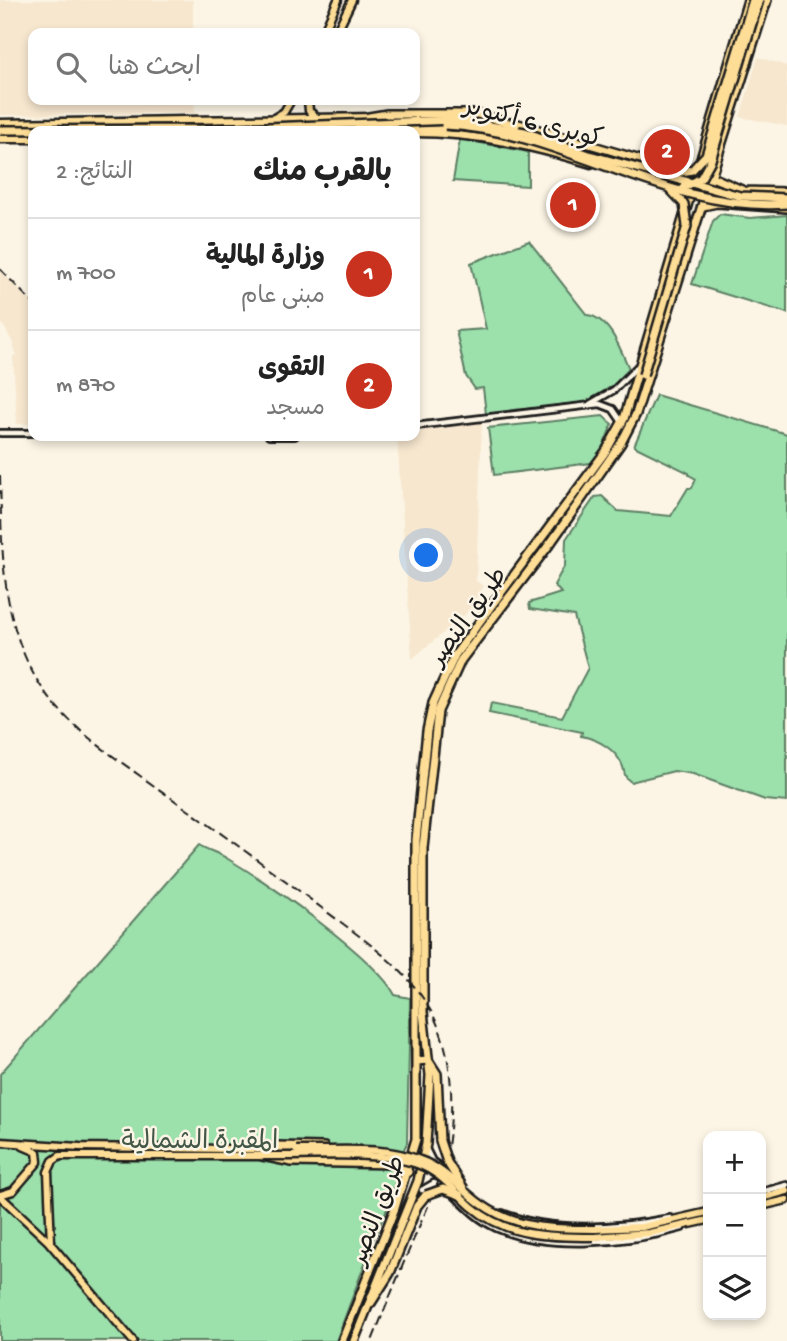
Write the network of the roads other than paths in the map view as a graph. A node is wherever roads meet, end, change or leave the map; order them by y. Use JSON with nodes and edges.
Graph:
{"nodes":[{"id":1,"x":338,"y":0,"type":"edge"},
{"id":2,"x":352,"y":0,"type":"edge"},
{"id":3,"x":751,"y":0,"type":"edge"},
{"id":4,"x":759,"y":0,"type":"edge"},
{"id":5,"x":767,"y":0,"type":"edge"},
{"id":6,"x":325,"y":28,"type":"edge"},
{"id":7,"x":338,"y":28,"type":"edge"},
{"id":8,"x":730,"y":60,"type":"junction"},
{"id":9,"x":747,"y":64,"type":"junction"},
{"id":10,"x":288,"y":105,"type":"edge"},
{"id":11,"x":308,"y":105,"type":"edge"},
{"id":12,"x":715,"y":111,"type":"junction"},
{"id":13,"x":731,"y":115,"type":"junction"},
{"id":14,"x":369,"y":117,"type":"junction"},
{"id":15,"x":318,"y":119,"type":"junction"},
{"id":16,"x":271,"y":120,"type":"junction"},
{"id":17,"x":0,"y":122,"type":"edge"},
{"id":18,"x":29,"y":122,"type":"junction"},
{"id":19,"x":118,"y":122,"type":"junction"},
{"id":20,"x":459,"y":125,"type":"junction"},
{"id":21,"x":30,"y":126,"type":"edge"},
{"id":22,"x":115,"y":126,"type":"edge"},
{"id":23,"x":285,"y":126,"type":"edge"},
{"id":24,"x":420,"y":126,"type":"edge"},
{"id":25,"x":420,"y":130,"type":"edge"},
{"id":26,"x":525,"y":132,"type":"junction"},
{"id":27,"x":28,"y":133,"type":"edge"},
{"id":28,"x":420,"y":133,"type":"edge"},
{"id":29,"x":0,"y":134,"type":"edge"},
{"id":30,"x":28,"y":136,"type":"edge"},
{"id":31,"x":696,"y":170,"type":"junction"},
{"id":32,"x":657,"y":171,"type":"junction"},
{"id":33,"x":712,"y":177,"type":"junction"},
{"id":34,"x":657,"y":184,"type":"junction"},
{"id":35,"x":676,"y":189,"type":"junction"},
{"id":36,"x":744,"y":191,"type":"junction"},
{"id":37,"x":787,"y":192,"type":"edge"},
{"id":38,"x":787,"y":198,"type":"edge"},
{"id":39,"x":702,"y":206,"type":"junction"},
{"id":40,"x":741,"y":206,"type":"junction"},
{"id":41,"x":787,"y":206,"type":"edge"},
{"id":42,"x":683,"y":216,"type":"junction"},
{"id":43,"x":667,"y":272,"type":"junction"},
{"id":44,"x":682,"y":272,"type":"junction"},
{"id":45,"x":657,"y":304,"type":"junction"},
{"id":46,"x":670,"y":310,"type":"junction"},
{"id":47,"x":641,"y":363,"type":"junction"},
{"id":48,"x":633,"y":391,"type":"junction"},
{"id":49,"x":586,"y":405,"type":"junction"},
{"id":50,"x":622,"y":423,"type":"junction"},
{"id":51,"x":420,"y":425,"type":"edge"},
{"id":52,"x":0,"y":433,"type":"edge"},
{"id":53,"x":28,"y":433,"type":"edge"},
{"id":54,"x":542,"y":533,"type":"junction"},
{"id":55,"x":552,"y":541,"type":"junction"},
{"id":56,"x":529,"y":552,"type":"junction"},
{"id":57,"x":539,"y":558,"type":"junction"},
{"id":58,"x":428,"y":1060,"type":"junction"},
{"id":59,"x":417,"y":1061,"type":"junction"},
{"id":60,"x":430,"y":1074,"type":"junction"},
{"id":61,"x":418,"y":1076,"type":"junction"},
{"id":62,"x":0,"y":1142,"type":"edge"},
{"id":63,"x":16,"y":1143,"type":"junction"},
{"id":64,"x":425,"y":1147,"type":"junction"},
{"id":65,"x":414,"y":1149,"type":"junction"},
{"id":66,"x":399,"y":1152,"type":"junction"},
{"id":67,"x":263,"y":1153,"type":"junction"},
{"id":68,"x":396,"y":1164,"type":"junction"},
{"id":69,"x":408,"y":1172,"type":"junction"},
{"id":70,"x":787,"y":1185,"type":"edge"},
{"id":71,"x":422,"y":1190,"type":"dead end"},
{"id":72,"x":766,"y":1191,"type":"edge"},
{"id":73,"x":787,"y":1191,"type":"edge"},
{"id":74,"x":462,"y":1192,"type":"junction"},
{"id":75,"x":0,"y":1195,"type":"edge"},
{"id":76,"x":766,"y":1197,"type":"edge"},
{"id":77,"x":787,"y":1200,"type":"edge"},
{"id":78,"x":766,"y":1205,"type":"edge"},
{"id":79,"x":50,"y":1209,"type":"junction"},
{"id":80,"x":703,"y":1211,"type":"edge"},
{"id":81,"x":703,"y":1211,"type":"edge"},
{"id":82,"x":703,"y":1221,"type":"edge"},
{"id":83,"x":690,"y":1224,"type":"junction"},
{"id":84,"x":35,"y":1228,"type":"junction"},
{"id":85,"x":595,"y":1233,"type":"junction"},
{"id":86,"x":51,"y":1244,"type":"junction"},
{"id":87,"x":365,"y":1312,"type":"junction"},
{"id":88,"x":360,"y":1323,"type":"junction"},
{"id":89,"x":347,"y":1326,"type":"junction"},
{"id":90,"x":133,"y":1341,"type":"edge"},
{"id":91,"x":342,"y":1341,"type":"edge"},
{"id":92,"x":354,"y":1341,"type":"edge"}],
"edges":[{"from":1,"to":6,"type":"main road"},
{"from":2,"to":7,"type":"main road"},
{"from":3,"to":8,"type":"highway","name":"طريق النصر"},
{"from":3,"to":32,"type":"highway","bridge":true},
{"from":4,"to":35,"type":"highway","bridge":true},
{"from":5,"to":9,"type":"highway","name":"طريق النصر"},
{"from":8,"to":9,"type":"highway"},
{"from":8,"to":12,"type":"highway","name":"طريق النصر"},
{"from":9,"to":13,"type":"highway","name":"طريق النصر"},
{"from":10,"to":16,"type":"main road"},
{"from":11,"to":15,"type":"main road"},
{"from":12,"to":13,"type":"highway"},
{"from":12,"to":31,"type":"highway","name":"طريق النصر"},
{"from":13,"to":33,"type":"highway","name":"طريق النصر"},
{"from":14,"to":15,"type":"main road"},
{"from":14,"to":26,"type":"highway","bridge":true},
{"from":14,"to":32,"type":"main road"},
{"from":15,"to":16,"type":"main road"},
{"from":16,"to":19,"type":"main road"},
{"from":17,"to":18,"type":"main road"},
{"from":18,"to":19,"type":"main road"},
{"from":18,"to":21,"type":"main road"},
{"from":19,"to":22,"type":"main road"},
{"from":20,"to":24,"type":"highway","name":"كوبرى 6 أكتوبر","bridge":true},
{"from":20,"to":25,"type":"highway"},
{"from":20,"to":34,"type":"highway","name":"كوبرى 6 أكتوبر","bridge":true},
{"from":23,"to":26,"type":"highway","name":"كوبرى 6 أكتوبر","bridge":true},
{"from":26,"to":32,"type":"highway","name":"كوبرى 6 أكتوبر","bridge":true},
{"from":27,"to":29,"type":"highway","name":"كوبرى 6 أكتوبر","bridge":true},
{"from":28,"to":34,"type":"main road"},
{"from":29,"to":30,"type":"highway","name":"كوبرى 6 أكتوبر","bridge":true},
{"from":31,"to":32,"type":"main road"},
{"from":31,"to":42,"type":"highway","name":"طريق النصر"},
{"from":32,"to":34,"type":"main road"},
{"from":32,"to":38,"type":"highway","name":"كوبرى 6 أكتوبر","bridge":true},
{"from":33,"to":36,"type":"highway"},
{"from":33,"to":39,"type":"highway","name":"طريق النصر"},
{"from":34,"to":35,"type":"highway","name":"كوبرى 6 أكتوبر","bridge":true},
{"from":34,"to":42,"type":"main road"},
{"from":34,"to":48,"type":"highway","bridge":true},
{"from":35,"to":41,"type":"highway","name":"كوبرى 6 أكتوبر","bridge":true},
{"from":36,"to":37,"type":"highway"},
{"from":36,"to":40,"type":"highway"},
{"from":39,"to":40,"type":"highway"},
{"from":39,"to":44,"type":"highway","name":"طريق النصر"},
{"from":40,"to":41,"type":"highway"},
{"from":42,"to":43,"type":"highway","name":"طريق النصر"},
{"from":43,"to":44,"type":"highway"},
{"from":43,"to":45,"type":"highway","name":"طريق النصر"},
{"from":44,"to":46,"type":"highway","name":"طريق النصر"},
{"from":45,"to":46,"type":"highway"},
{"from":45,"to":47,"type":"highway","name":"طريق النصر"},
{"from":46,"to":55,"type":"highway","name":"طريق النصر"},
{"from":47,"to":48,"type":"highway","name":"طريق النصر"},
{"from":47,"to":49,"type":"street"},
{"from":48,"to":50,"type":"highway","name":"طريق النصر"},
{"from":49,"to":50,"type":"street"},
{"from":49,"to":51,"type":"street"},
{"from":50,"to":54,"type":"highway","name":"طريق النصر"},
{"from":52,"to":53,"type":"street"},
{"from":54,"to":55,"type":"highway"},
{"from":54,"to":56,"type":"highway","name":"طريق النصر"},
{"from":55,"to":57,"type":"highway","name":"طريق النصر"},
{"from":56,"to":57,"type":"highway"},
{"from":56,"to":59,"type":"highway","name":"طريق النصر"},
{"from":57,"to":58,"type":"highway","name":"طريق النصر"},
{"from":58,"to":59,"type":"highway"},
{"from":58,"to":60,"type":"highway","name":"طريق النصر"},
{"from":58,"to":74,"type":"highway","bridge":true},
{"from":59,"to":61,"type":"highway","name":"طريق النصر"},
{"from":60,"to":61,"type":"highway"},
{"from":60,"to":64,"type":"highway","name":"طريق النصر"},
{"from":61,"to":65,"type":"highway","name":"طريق النصر"},
{"from":62,"to":63,"type":"main road"},
{"from":63,"to":67,"type":"main road"},
{"from":63,"to":75,"type":"main road"},
{"from":64,"to":80,"type":"street"},
{"from":64,"to":87,"type":"highway","name":"طريق النصر"},
{"from":65,"to":66,"type":"highway"},
{"from":65,"to":69,"type":"highway","name":"طريق النصر"},
{"from":66,"to":67,"type":"highway"},
{"from":66,"to":68,"type":"highway"},
{"from":67,"to":68,"type":"highway"},
{"from":67,"to":74,"type":"main road","bridge":true},
{"from":67,"to":79,"type":"main road"},
{"from":68,"to":69,"type":"highway"},
{"from":69,"to":89,"type":"highway","name":"طريق النصر"},
{"from":70,"to":72,"type":"street"},
{"from":71,"to":83,"type":"street"},
{"from":73,"to":76,"type":"main road"},
{"from":74,"to":85,"type":"main road","bridge":true},
{"from":74,"to":87,"type":"highway","bridge":true},
{"from":75,"to":84,"type":"main road"},
{"from":77,"to":78,"type":"main road"},
{"from":79,"to":84,"type":"main road"},
{"from":79,"to":86,"type":"main road"},
{"from":81,"to":85,"type":"main road"},
{"from":82,"to":83,"type":"main road"},
{"from":83,"to":85,"type":"main road"},
{"from":84,"to":86,"type":"main road"},
{"from":86,"to":90,"type":"main road"},
{"from":87,"to":88,"type":"highway","name":"طريق النصر"},
{"from":88,"to":89,"type":"highway"},
{"from":88,"to":92,"type":"highway","name":"طريق النصر"},
{"from":89,"to":91,"type":"highway","name":"طريق النصر"}]}
